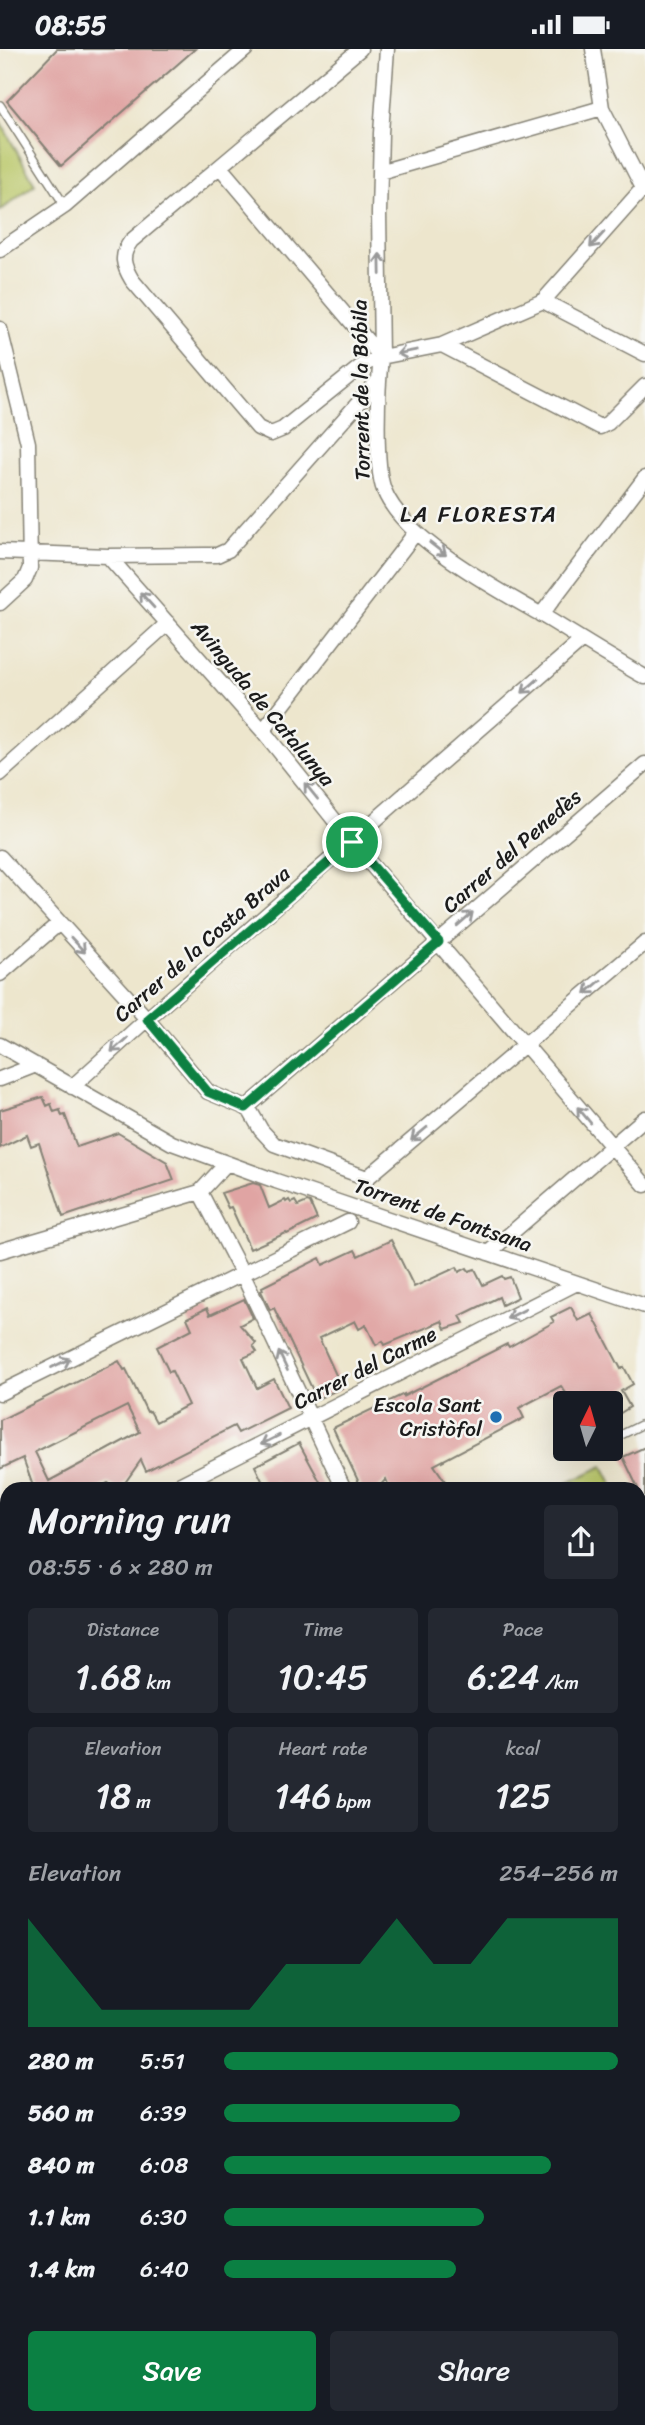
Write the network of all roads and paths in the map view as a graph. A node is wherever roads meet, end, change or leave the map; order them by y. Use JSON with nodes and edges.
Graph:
{"nodes":[{"id":1,"x":246,"y":49,"type":"edge"},
{"id":2,"x":360,"y":49,"type":"edge"},
{"id":3,"x":387,"y":49,"type":"edge"},
{"id":4,"x":593,"y":49,"type":"edge"},
{"id":5,"x":0,"y":105,"type":"edge"},
{"id":6,"x":602,"y":108,"type":"junction"},
{"id":7,"x":220,"y":167,"type":"junction"},
{"id":8,"x":380,"y":172,"type":"junction"},
{"id":9,"x":644,"y":189,"type":"edge"},
{"id":10,"x":65,"y":206,"type":"junction"},
{"id":11,"x":0,"y":250,"type":"edge"},
{"id":12,"x":543,"y":301,"type":"junction"},
{"id":13,"x":0,"y":329,"type":"edge"},
{"id":14,"x":442,"y":345,"type":"junction"},
{"id":15,"x":645,"y":354,"type":"edge"},
{"id":16,"x":381,"y":357,"type":"junction"},
{"id":17,"x":379,"y":381,"type":"junction"},
{"id":18,"x":645,"y":386,"type":"edge"},
{"id":19,"x":645,"y":478,"type":"edge"},
{"id":20,"x":416,"y":532,"type":"junction"},
{"id":21,"x":0,"y":552,"type":"edge"},
{"id":22,"x":30,"y":553,"type":"junction"},
{"id":23,"x":108,"y":556,"type":"junction"},
{"id":24,"x":0,"y":603,"type":"edge"},
{"id":25,"x":541,"y":615,"type":"junction"},
{"id":26,"x":169,"y":623,"type":"junction"},
{"id":27,"x":581,"y":641,"type":"junction"},
{"id":28,"x":645,"y":677,"type":"edge"},
{"id":29,"x":263,"y":731,"type":"junction"},
{"id":30,"x":645,"y":764,"type":"edge"},
{"id":31,"x":0,"y":774,"type":"edge"},
{"id":32,"x":352,"y":842,"type":"junction"},
{"id":33,"x":0,"y":857,"type":"edge"},
{"id":34,"x":58,"y":924,"type":"junction"},
{"id":35,"x":439,"y":942,"type":"junction"},
{"id":36,"x":645,"y":943,"type":"edge"},
{"id":37,"x":0,"y":974,"type":"edge"},
{"id":38,"x":147,"y":1019,"type":"junction"},
{"id":39,"x":0,"y":1045,"type":"edge"},
{"id":40,"x":524,"y":1045,"type":"junction"},
{"id":41,"x":36,"y":1065,"type":"junction"},
{"id":42,"x":0,"y":1079,"type":"edge"},
{"id":43,"x":72,"y":1087,"type":"junction"},
{"id":44,"x":246,"y":1108,"type":"junction"},
{"id":45,"x":645,"y":1118,"type":"edge"},
{"id":46,"x":611,"y":1147,"type":"junction"},
{"id":47,"x":227,"y":1163,"type":"junction"},
{"id":48,"x":645,"y":1185,"type":"edge"},
{"id":49,"x":200,"y":1192,"type":"junction"},
{"id":50,"x":348,"y":1222,"type":"dead end"},
{"id":51,"x":0,"y":1251,"type":"edge"},
{"id":52,"x":488,"y":1253,"type":"junction"},
{"id":53,"x":243,"y":1275,"type":"junction"},
{"id":54,"x":577,"y":1283,"type":"junction"},
{"id":55,"x":642,"y":1301,"type":"edge"},
{"id":56,"x":0,"y":1393,"type":"edge"},
{"id":57,"x":310,"y":1419,"type":"junction"},
{"id":58,"x":645,"y":1423,"type":"edge"},
{"id":59,"x":623,"y":1434,"type":"edge"},
{"id":60,"x":185,"y":1482,"type":"edge"},
{"id":61,"x":341,"y":1482,"type":"edge"}],
"edges":[{"from":1,"to":10,"type":"street"},
{"from":2,"to":7,"type":"street"},
{"from":3,"to":8,"type":"street","name":"Torrent de la Bóbila"},
{"from":4,"to":6,"type":"street"},
{"from":5,"to":10,"type":"lane"},
{"from":6,"to":8,"type":"street"},
{"from":6,"to":9,"type":"street"},
{"from":7,"to":16,"type":"street"},
{"from":7,"to":16,"type":"street"},
{"from":16,"to":8,"type":"street","name":"Torrent de la Bóbila","one_way":true},
{"from":9,"to":12,"type":"street","one_way":true},
{"from":10,"to":11,"type":"street"},
{"from":12,"to":14,"type":"street"},
{"from":12,"to":15,"type":"street"},
{"from":13,"to":22,"type":"street"},
{"from":14,"to":16,"type":"street","one_way":true},
{"from":14,"to":18,"type":"street"},
{"from":16,"to":17,"type":"street","name":"Torrent de la Bóbila"},
{"from":17,"to":20,"type":"street","name":"Torrent de la Bóbila"},
{"from":17,"to":23,"type":"street"},
{"from":19,"to":25,"type":"street"},
{"from":20,"to":25,"type":"street","name":"Torrent de la Bóbila","one_way":true},
{"from":20,"to":29,"type":"street"},
{"from":21,"to":22,"type":"street"},
{"from":22,"to":23,"type":"street"},
{"from":22,"to":24,"type":"street"},
{"from":26,"to":23,"type":"street","name":"Avinguda de Catalunya","one_way":true},
{"from":25,"to":27,"type":"street","name":"Torrent de la Bóbila"},
{"from":26,"to":29,"type":"street","name":"Avinguda de Catalunya"},
{"from":26,"to":31,"type":"street"},
{"from":27,"to":28,"type":"street","name":"Torrent de la Bóbila"},
{"from":27,"to":32,"type":"street","name":"Carrer de la Costa Brava","one_way":true},
{"from":32,"to":29,"type":"street","name":"Avinguda de Catalunya","one_way":true},
{"from":35,"to":30,"type":"street","name":"Carrer del Penedès","one_way":true},
{"from":32,"to":35,"type":"street","name":"Avinguda de Catalunya"},
{"from":32,"to":38,"type":"street","name":"Carrer de la Costa Brava"},
{"from":33,"to":34,"type":"street"},
{"from":34,"to":37,"type":"street"},
{"from":34,"to":38,"type":"street","one_way":true},
{"from":35,"to":40,"type":"street","name":"Avinguda de Catalunya"},
{"from":35,"to":44,"type":"street","name":"Carrer del Penedès"},
{"from":36,"to":40,"type":"street","one_way":true},
{"from":38,"to":43,"type":"street","name":"Carrer de la Costa Brava","one_way":true},
{"from":38,"to":44,"type":"street"},
{"from":39,"to":41,"type":"street","name":"Torrent de Fontsana"},
{"from":40,"to":44,"type":"street","one_way":true},
{"from":46,"to":40,"type":"street","name":"Avinguda de Catalunya","one_way":true},
{"from":41,"to":42,"type":"street"},
{"from":41,"to":43,"type":"street","name":"Torrent de Fontsana"},
{"from":43,"to":47,"type":"street","name":"Torrent de Fontsana"},
{"from":45,"to":46,"type":"street"},
{"from":46,"to":48,"type":"street","name":"Avinguda de Catalunya"},
{"from":46,"to":52,"type":"street"},
{"from":47,"to":49,"type":"street"},
{"from":47,"to":52,"type":"street","name":"Torrent de Fontsana"},
{"from":49,"to":51,"type":"street"},
{"from":49,"to":53,"type":"street"},
{"from":50,"to":53,"type":"street"},
{"from":52,"to":54,"type":"street","name":"Torrent de Fontsana"},
{"from":56,"to":53,"type":"street","one_way":true},
{"from":57,"to":53,"type":"street","one_way":true},
{"from":54,"to":55,"type":"street","name":"Torrent de Fontsana"},
{"from":54,"to":57,"type":"street","name":"Carrer del Carme","one_way":true},
{"from":57,"to":60,"type":"street","name":"Carrer del Carme","one_way":true},
{"from":57,"to":61,"type":"street"},
{"from":58,"to":59,"type":"lane"}]}
